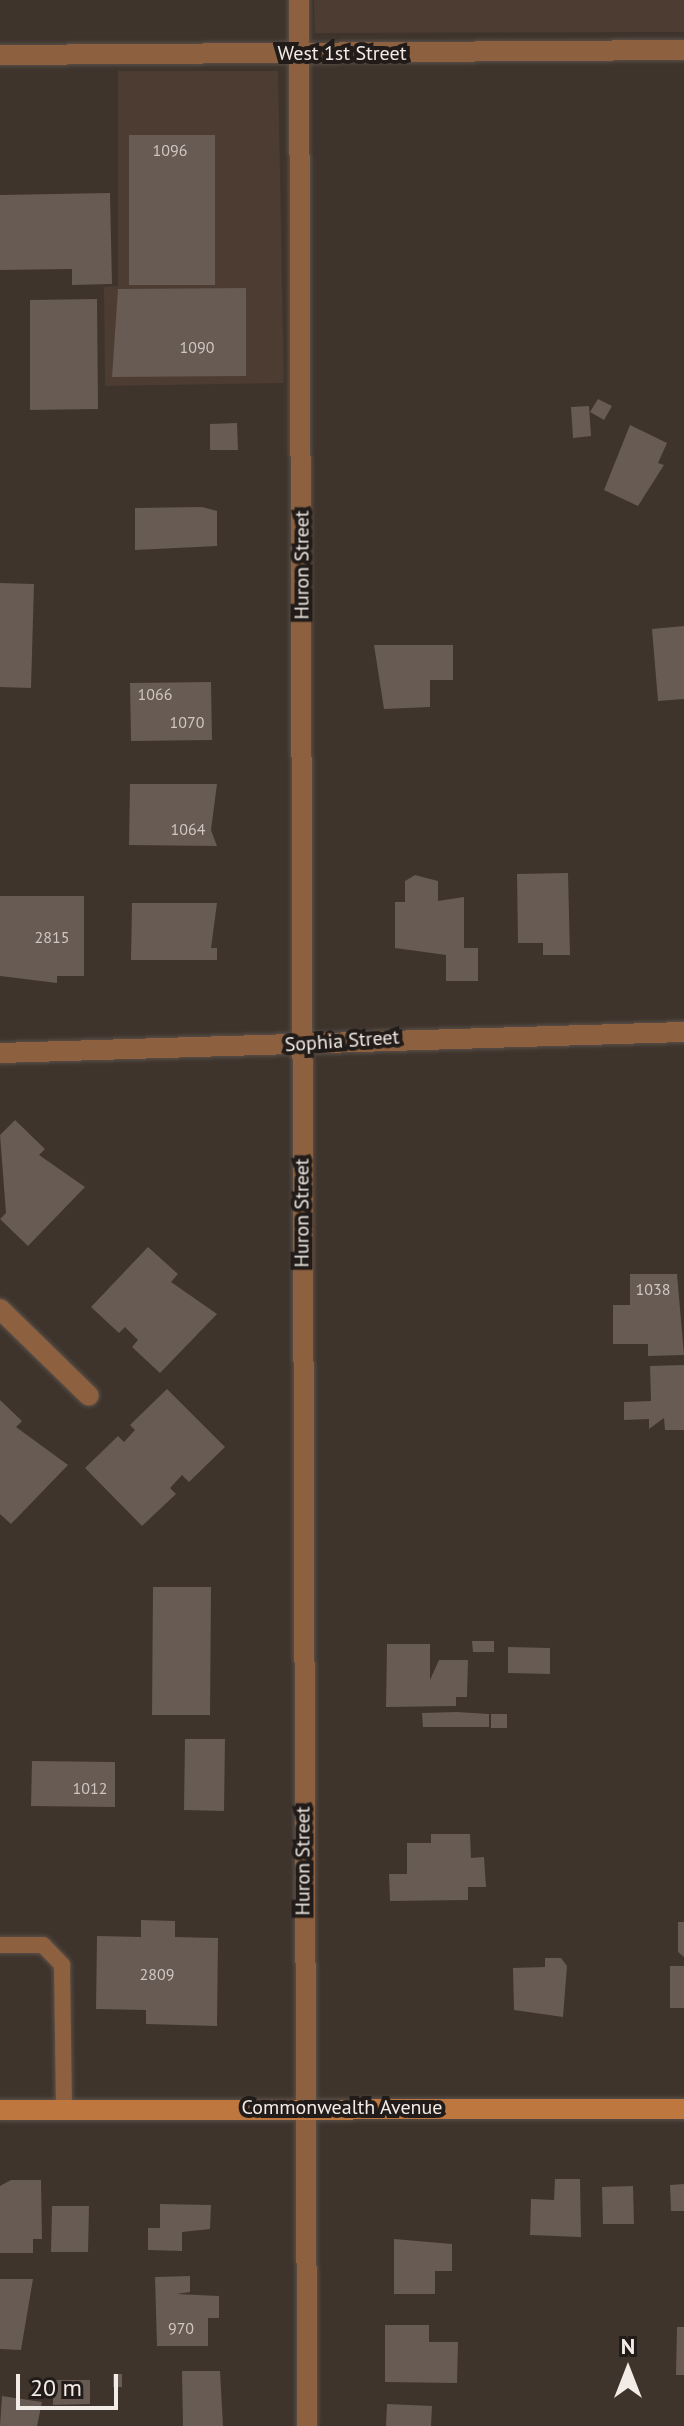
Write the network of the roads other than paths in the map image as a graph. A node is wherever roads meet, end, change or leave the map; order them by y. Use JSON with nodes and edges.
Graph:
{"nodes":[{"id":1,"x":299,"y":0,"type":"edge"},
{"id":2,"x":684,"y":50,"type":"edge"},
{"id":3,"x":299,"y":53,"type":"junction"},
{"id":4,"x":0,"y":55,"type":"edge"},
{"id":5,"x":684,"y":1032,"type":"edge"},
{"id":6,"x":302,"y":1045,"type":"junction"},
{"id":7,"x":0,"y":1053,"type":"edge"},
{"id":8,"x":0,"y":1309,"type":"edge"},
{"id":9,"x":89,"y":1396,"type":"dead end"},
{"id":10,"x":0,"y":1945,"type":"edge"},
{"id":11,"x":302,"y":2106,"type":"junction"},
{"id":12,"x":64,"y":2109,"type":"junction"},
{"id":13,"x":684,"y":2109,"type":"edge"},
{"id":14,"x":0,"y":2110,"type":"edge"},
{"id":15,"x":307,"y":2426,"type":"edge"}],
"edges":[{"from":1,"to":3,"type":"street","name":"Huron Street"},
{"from":2,"to":3,"type":"street","name":"West 1st Street"},
{"from":3,"to":4,"type":"street","name":"West 1st Street"},
{"from":3,"to":6,"type":"street","name":"Huron Street"},
{"from":5,"to":6,"type":"street","name":"Sophia Street"},
{"from":6,"to":7,"type":"street","name":"Sophia Street"},
{"from":6,"to":11,"type":"street","name":"Huron Street"},
{"from":8,"to":9,"type":"street"},
{"from":10,"to":12,"type":"lane"},
{"from":11,"to":12,"type":"main road","name":"Commonwealth Avenue"},
{"from":11,"to":13,"type":"main road","name":"Commonwealth Avenue"},
{"from":11,"to":15,"type":"street","name":"Huron Street"},
{"from":12,"to":14,"type":"main road","name":"Commonwealth Avenue"}]}
